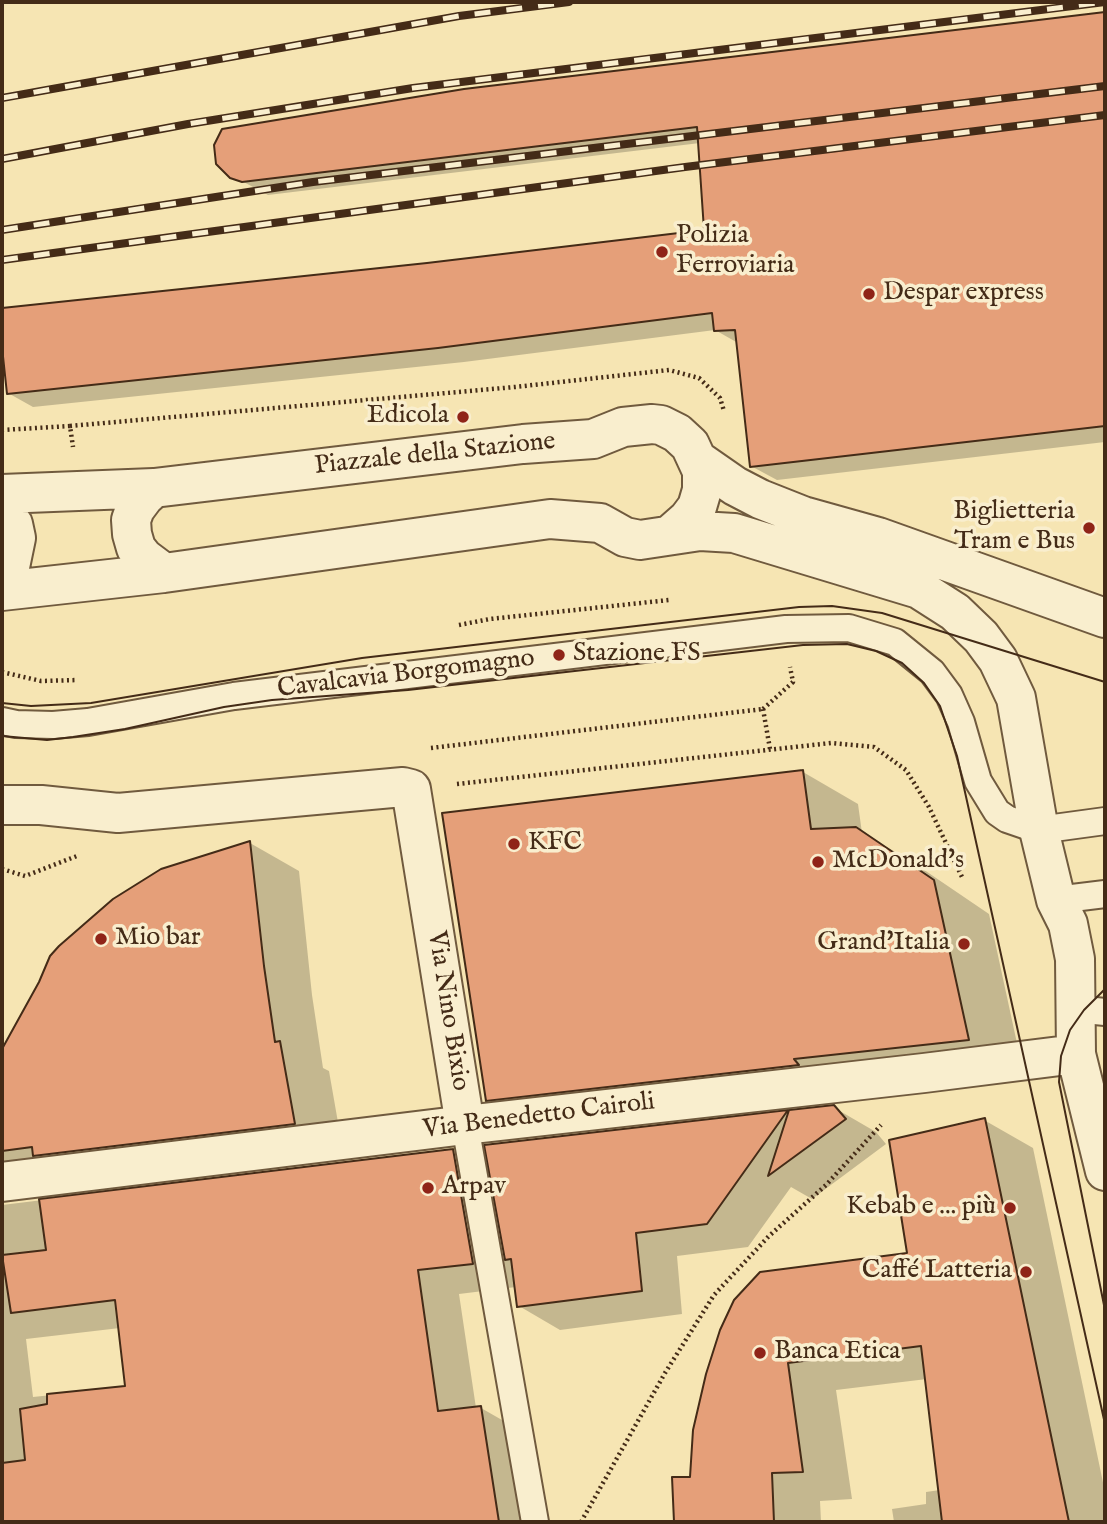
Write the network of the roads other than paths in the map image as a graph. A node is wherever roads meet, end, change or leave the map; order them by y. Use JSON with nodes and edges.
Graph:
{"nodes":[{"id":1,"x":699,"y":461,"type":"junction"},
{"id":2,"x":154,"y":488,"type":"junction"},
{"id":3,"x":2,"y":494,"type":"edge"},
{"id":4,"x":2,"y":511,"type":"edge"},
{"id":5,"x":671,"y":534,"type":"junction"},
{"id":6,"x":164,"y":573,"type":"junction"},
{"id":7,"x":2,"y":580,"type":"edge"},
{"id":8,"x":2,"y":591,"type":"edge"},
{"id":9,"x":1103,"y":616,"type":"edge"},
{"id":10,"x":2,"y":721,"type":"edge"},
{"id":11,"x":2,"y":805,"type":"edge"},
{"id":12,"x":1105,"y":821,"type":"edge"},
{"id":13,"x":1039,"y":830,"type":"junction"},
{"id":14,"x":1105,"y":894,"type":"edge"},
{"id":15,"x":1056,"y":900,"type":"junction"},
{"id":16,"x":1090,"y":1010,"type":"edge"},
{"id":17,"x":1076,"y":1054,"type":"junction"},
{"id":18,"x":466,"y":1125,"type":"junction"},
{"id":19,"x":1105,"y":1171,"type":"edge"},
{"id":20,"x":2,"y":1182,"type":"edge"},
{"id":21,"x":535,"y":1522,"type":"edge"}],
"edges":[{"from":1,"to":2,"type":"street","name":"Piazzale della Stazione"},
{"from":1,"to":5,"type":"street"},
{"from":1,"to":9,"type":"street","name":"Piazzale della Stazione"},
{"from":2,"to":3,"type":"street","name":"Piazzale della Stazione"},
{"from":2,"to":6,"type":"street"},
{"from":4,"to":7,"type":"street"},
{"from":5,"to":6,"type":"street"},
{"from":5,"to":13,"type":"street"},
{"from":6,"to":8,"type":"street"},
{"from":10,"to":13,"type":"lane","name":"Cavalcavia Borgomagno"},
{"from":11,"to":18,"type":"street","name":"Via Nino Bixio"},
{"from":12,"to":13,"type":"lane"},
{"from":13,"to":15,"type":"street"},
{"from":14,"to":15,"type":"lane"},
{"from":15,"to":16,"type":"street"},
{"from":16,"to":17,"type":"street"},
{"from":17,"to":18,"type":"street","name":"Via Benedetto Cairoli"},
{"from":17,"to":19,"type":"street"},
{"from":18,"to":20,"type":"street","name":"Via Benedetto Cairoli"},
{"from":18,"to":21,"type":"lane","name":"Via Nino Bixio"}]}
